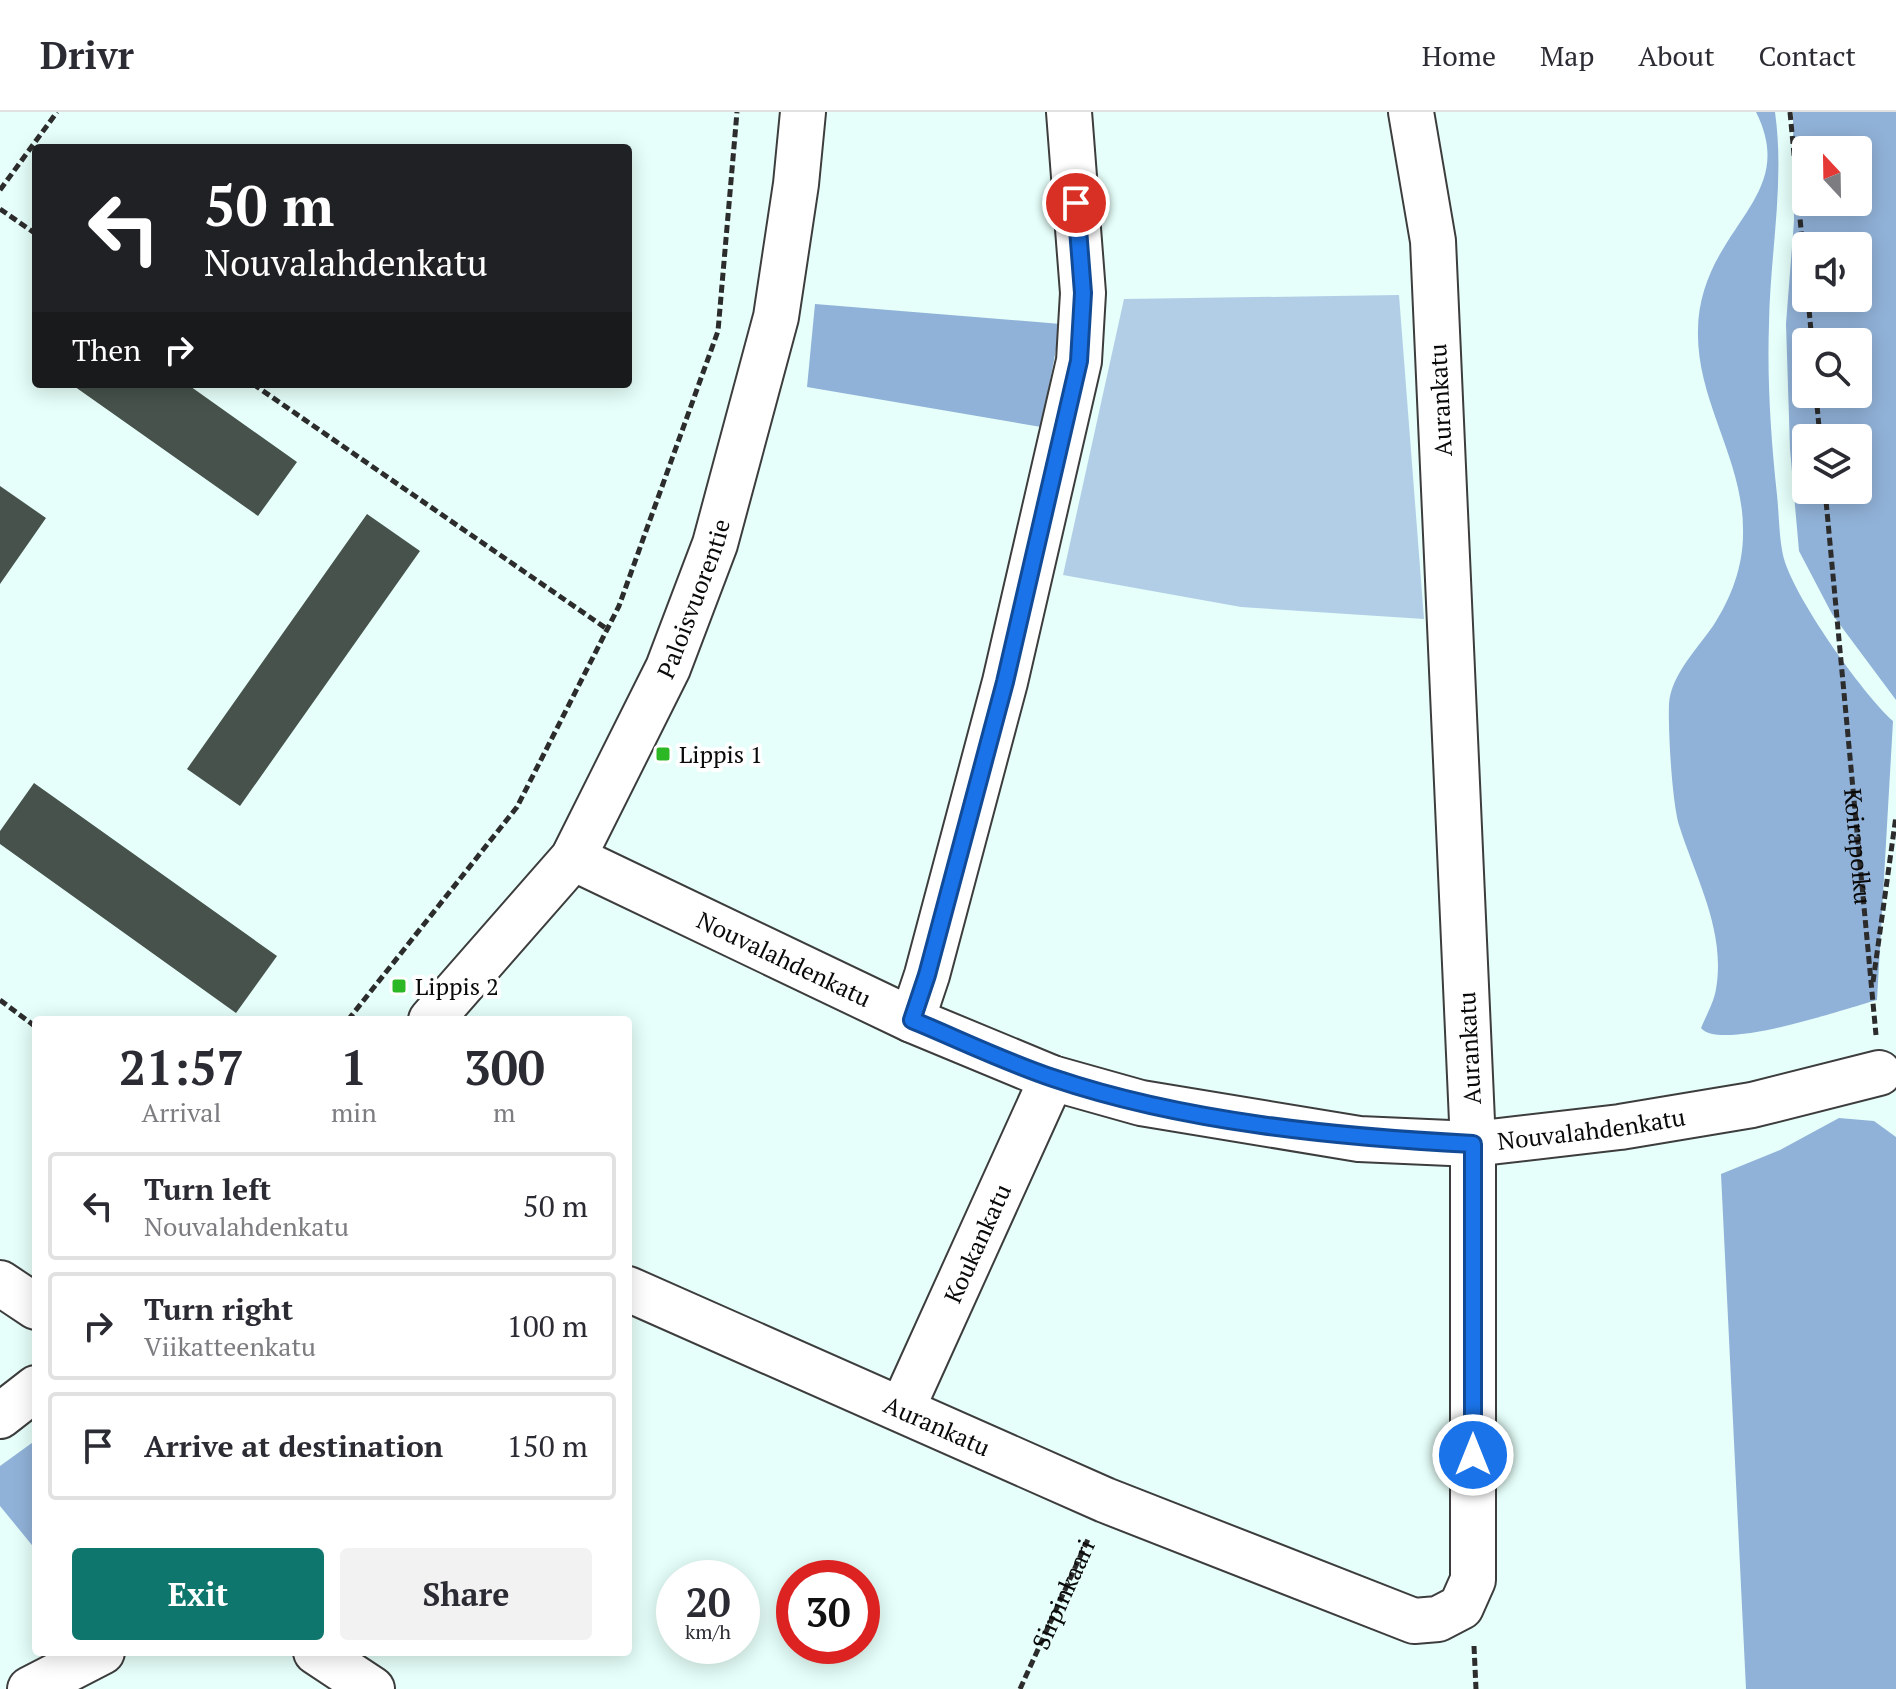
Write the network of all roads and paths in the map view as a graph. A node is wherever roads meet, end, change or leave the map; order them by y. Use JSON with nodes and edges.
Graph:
{"nodes":[{"id":1,"x":57,"y":112,"type":"edge"},
{"id":2,"x":737,"y":112,"type":"edge"},
{"id":3,"x":803,"y":112,"type":"edge"},
{"id":4,"x":1069,"y":112,"type":"edge"},
{"id":5,"x":1411,"y":112,"type":"edge"},
{"id":6,"x":1790,"y":112,"type":"edge"},
{"id":7,"x":34,"y":144,"type":"edge"},
{"id":8,"x":32,"y":146,"type":"edge"},
{"id":9,"x":0,"y":190,"type":"edge"},
{"id":10,"x":0,"y":209,"type":"edge"},
{"id":11,"x":32,"y":231,"type":"edge"},
{"id":12,"x":1801,"y":232,"type":"edge"},
{"id":13,"x":259,"y":388,"type":"edge"},
{"id":14,"x":1826,"y":504,"type":"edge"},
{"id":15,"x":607,"y":629,"type":"junction"},
{"id":16,"x":1896,"y":816,"type":"edge"},
{"id":17,"x":573,"y":858,"type":"junction"},
{"id":18,"x":1872,"y":991,"type":"junction"},
{"id":19,"x":0,"y":1000,"type":"edge"},
{"id":20,"x":351,"y":1016,"type":"edge"},
{"id":21,"x":435,"y":1016,"type":"edge"},
{"id":22,"x":912,"y":1020,"type":"junction"},
{"id":23,"x":32,"y":1024,"type":"edge"},
{"id":24,"x":1879,"y":1073,"type":"joint"},
{"id":25,"x":1052,"y":1078,"type":"junction"},
{"id":26,"x":1473,"y":1144,"type":"junction"},
{"id":27,"x":0,"y":1283,"type":"edge"},
{"id":28,"x":632,"y":1291,"type":"edge"},
{"id":29,"x":32,"y":1304,"type":"edge"},
{"id":30,"x":32,"y":1391,"type":"edge"},
{"id":31,"x":902,"y":1409,"type":"junction"},
{"id":32,"x":0,"y":1416,"type":"edge"},
{"id":33,"x":1105,"y":1500,"type":"junction"},
{"id":34,"x":94,"y":1656,"type":"edge"},
{"id":35,"x":322,"y":1656,"type":"edge"},
{"id":36,"x":30,"y":1689,"type":"edge"},
{"id":37,"x":372,"y":1689,"type":"edge"},
{"id":38,"x":1020,"y":1689,"type":"edge"}],
"edges":[{"from":1,"to":7,"type":"path"},
{"from":2,"to":15,"type":"path"},
{"from":3,"to":17,"type":"street","name":"Paloisvuorentie"},
{"from":4,"to":22,"type":"street"},
{"from":5,"to":26,"type":"street","name":"Aurankatu"},
{"from":6,"to":12,"type":"path"},
{"from":8,"to":9,"type":"path"},
{"from":10,"to":11,"type":"path"},
{"from":13,"to":15,"type":"path"},
{"from":14,"to":18,"type":"path","name":"Koirapolku"},
{"from":15,"to":20,"type":"path"},
{"from":16,"to":18,"type":"path"},
{"from":17,"to":21,"type":"street","name":"Paloisvuorentie"},
{"from":17,"to":22,"type":"street","name":"Nouvalahdenkatu"},
{"from":18,"to":24,"type":"path","name":"Koirapolku"},
{"from":19,"to":23,"type":"path"},
{"from":22,"to":25,"type":"street","name":"Nouvalahdenkatu"},
{"from":24,"to":26,"type":"street","name":"Nouvalahdenkatu"},
{"from":25,"to":26,"type":"street","name":"Nouvalahdenkatu"},
{"from":25,"to":31,"type":"street","name":"Koukankatu"},
{"from":26,"to":33,"type":"street","name":"Aurankatu"},
{"from":27,"to":29,"type":"street"},
{"from":28,"to":31,"type":"street","name":"Aurankatu"},
{"from":30,"to":32,"type":"street"},
{"from":31,"to":33,"type":"street","name":"Aurankatu"},
{"from":33,"to":38,"type":"path","name":"Sirpinkaari"},
{"from":34,"to":36,"type":"street"},
{"from":35,"to":37,"type":"street"}]}
